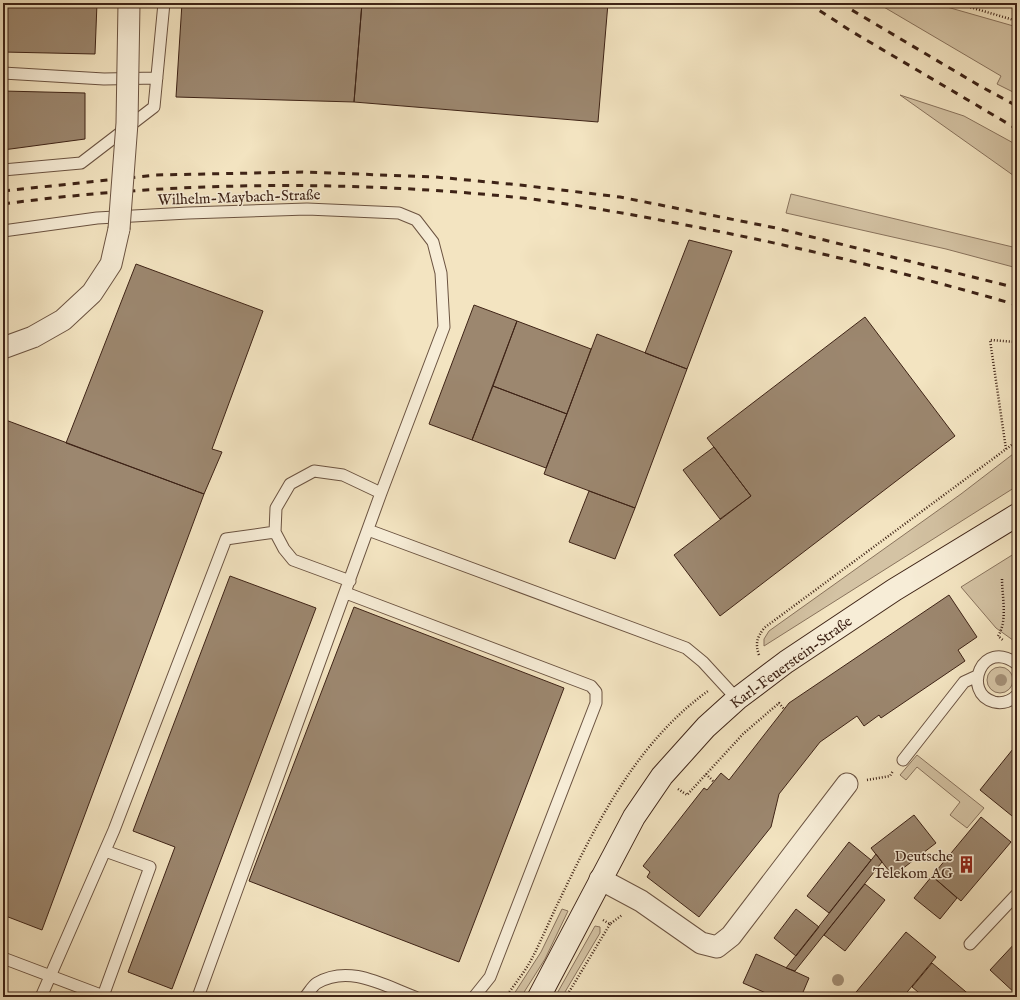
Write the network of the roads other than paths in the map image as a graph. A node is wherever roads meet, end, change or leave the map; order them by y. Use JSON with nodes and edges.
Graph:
{"nodes":[{"id":1,"x":129,"y":3,"type":"edge"},
{"id":2,"x":164,"y":3,"type":"edge"},
{"id":3,"x":3,"y":73,"type":"edge"},
{"id":4,"x":157,"y":78,"type":"junction"},
{"id":5,"x":3,"y":170,"type":"edge"},
{"id":6,"x":3,"y":231,"type":"edge"},
{"id":7,"x":3,"y":348,"type":"edge"},
{"id":8,"x":381,"y":493,"type":"junction"},
{"id":9,"x":1017,"y":515,"type":"edge"},
{"id":10,"x":368,"y":530,"type":"junction"},
{"id":11,"x":275,"y":532,"type":"junction"},
{"id":12,"x":350,"y":581,"type":"junction"},
{"id":13,"x":346,"y":593,"type":"junction"},
{"id":14,"x":1017,"y":664,"type":"edge"},
{"id":15,"x":977,"y":676,"type":"junction"},
{"id":16,"x":1017,"y":695,"type":"edge"},
{"id":17,"x":737,"y":698,"type":"junction"},
{"id":18,"x":903,"y":760,"type":"road end"},
{"id":19,"x":847,"y":784,"type":"road end"},
{"id":20,"x":105,"y":851,"type":"junction"},
{"id":21,"x":600,"y":879,"type":"junction"},
{"id":22,"x":1017,"y":894,"type":"edge"},
{"id":23,"x":970,"y":944,"type":"dead end"},
{"id":24,"x":3,"y":958,"type":"edge"},
{"id":25,"x":50,"y":976,"type":"junction"},
{"id":26,"x":41,"y":997,"type":"edge"},
{"id":27,"x":104,"y":997,"type":"edge"},
{"id":28,"x":198,"y":997,"type":"edge"},
{"id":29,"x":305,"y":997,"type":"edge"},
{"id":30,"x":414,"y":997,"type":"edge"},
{"id":31,"x":474,"y":997,"type":"edge"},
{"id":32,"x":539,"y":997,"type":"edge"}],
"edges":[{"from":1,"to":7,"type":"street","bridge":true},
{"from":2,"to":4,"type":"lane"},
{"from":3,"to":4,"type":"lane"},
{"from":4,"to":5,"type":"lane"},
{"from":6,"to":8,"type":"lane","name":"Wilhelm-Maybach-Straße"},
{"from":8,"to":10,"type":"lane"},
{"from":8,"to":11,"type":"lane"},
{"from":9,"to":17,"type":"street","name":"Karl-Feuerstein-Straße"},
{"from":10,"to":12,"type":"lane"},
{"from":10,"to":17,"type":"lane"},
{"from":11,"to":12,"type":"lane"},
{"from":11,"to":20,"type":"lane"},
{"from":12,"to":13,"type":"lane"},
{"from":13,"to":28,"type":"lane"},
{"from":13,"to":31,"type":"lane"},
{"from":14,"to":15,"type":"lane"},
{"from":15,"to":16,"type":"lane"},
{"from":15,"to":18,"type":"lane"},
{"from":17,"to":21,"type":"street","name":"Karl-Feuerstein-Straße"},
{"from":19,"to":21,"type":"street"},
{"from":20,"to":25,"type":"lane"},
{"from":20,"to":27,"type":"lane"},
{"from":21,"to":32,"type":"street","name":"Karl-Feuerstein-Straße"},
{"from":22,"to":23,"type":"lane"},
{"from":24,"to":25,"type":"lane"},
{"from":25,"to":26,"type":"lane"},
{"from":25,"to":27,"type":"lane"},
{"from":29,"to":30,"type":"lane"}]}
